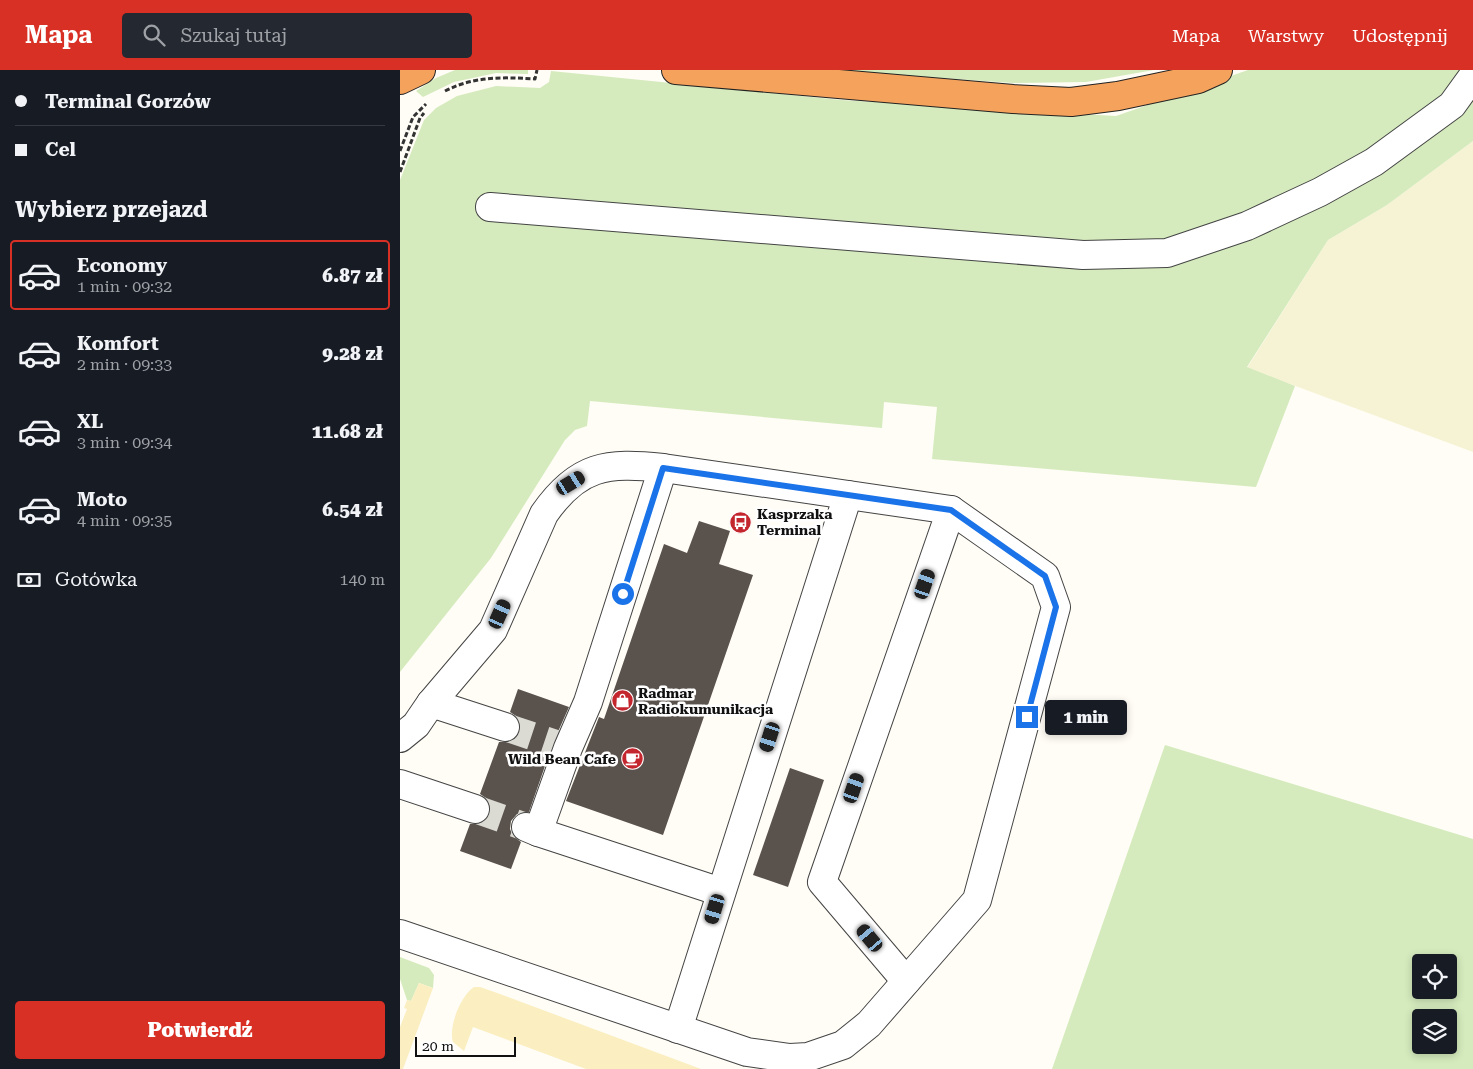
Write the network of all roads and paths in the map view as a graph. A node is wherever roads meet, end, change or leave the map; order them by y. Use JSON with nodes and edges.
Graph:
{"nodes":[{"id":1,"x":421,"y":70,"type":"edge"},
{"id":2,"x":536,"y":70,"type":"edge"},
{"id":3,"x":676,"y":70,"type":"edge"},
{"id":4,"x":1218,"y":70,"type":"edge"},
{"id":5,"x":1473,"y":76,"type":"edge"},
{"id":6,"x":400,"y":80,"type":"edge"},
{"id":7,"x":438,"y":95,"type":"dead end"},
{"id":8,"x":430,"y":99,"type":"dead end"},
{"id":9,"x":424,"y":114,"type":"dead end"},
{"id":10,"x":400,"y":151,"type":"edge"},
{"id":11,"x":400,"y":172,"type":"edge"},
{"id":12,"x":490,"y":208,"type":"dead end"},
{"id":13,"x":663,"y":468,"type":"junction"},
{"id":14,"x":848,"y":495,"type":"junction"},
{"id":15,"x":951,"y":510,"type":"junction"},
{"id":16,"x":431,"y":703,"type":"junction"},
{"id":17,"x":505,"y":726,"type":"tunnel mouth"},
{"id":18,"x":400,"y":738,"type":"edge"},
{"id":19,"x":400,"y":784,"type":"edge"},
{"id":20,"x":475,"y":809,"type":"tunnel mouth"},
{"id":21,"x":721,"y":892,"type":"junction"},
{"id":22,"x":400,"y":934,"type":"edge"},
{"id":23,"x":906,"y":981,"type":"junction"},
{"id":24,"x":678,"y":1029,"type":"junction"}],
"edges":[{"from":1,"to":6,"type":"highway"},
{"from":2,"to":7,"type":"path"},
{"from":3,"to":4,"type":"highway"},
{"from":5,"to":12,"type":"lane"},
{"from":8,"to":10,"type":"path"},
{"from":9,"to":11,"type":"path"},
{"from":13,"to":14,"type":"lane"},
{"from":13,"to":16,"type":"lane"},
{"from":13,"to":21,"type":"lane"},
{"from":14,"to":15,"type":"lane"},
{"from":14,"to":21,"type":"lane"},
{"from":15,"to":23,"type":"lane"},
{"from":15,"to":23,"type":"lane"},
{"from":16,"to":17,"type":"lane"},
{"from":16,"to":18,"type":"lane"},
{"from":19,"to":20,"type":"lane"},
{"from":21,"to":24,"type":"lane"},
{"from":22,"to":24,"type":"lane"},
{"from":23,"to":24,"type":"lane"}]}
